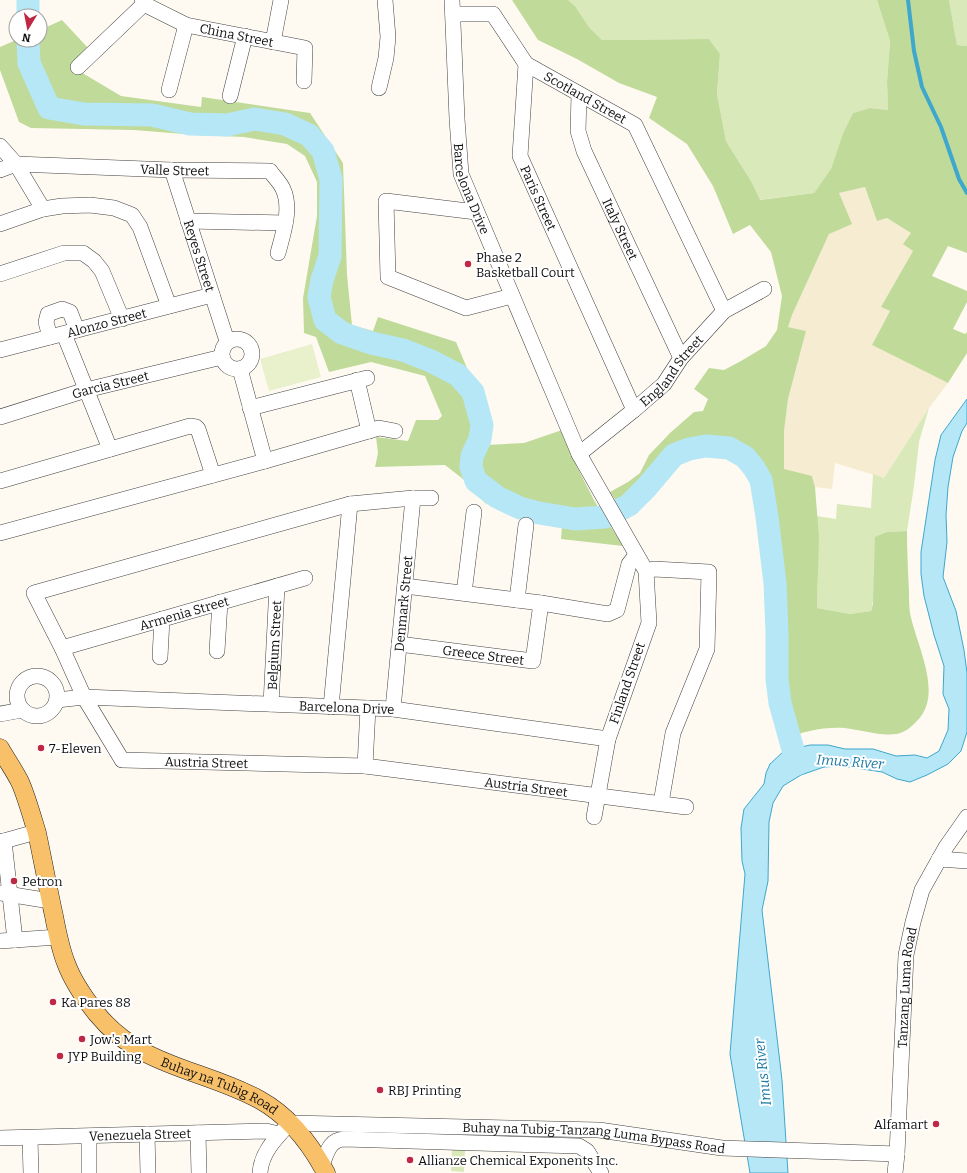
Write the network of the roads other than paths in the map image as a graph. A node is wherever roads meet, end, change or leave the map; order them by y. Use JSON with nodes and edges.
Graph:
{"nodes":[{"id":1,"x":281,"y":0,"type":"edge"},
{"id":2,"x":385,"y":0,"type":"edge"},
{"id":3,"x":143,"y":2,"type":"edge"},
{"id":4,"x":453,"y":7,"type":"edge"},
{"id":5,"x":186,"y":25,"type":"junction"},
{"id":6,"x":245,"y":36,"type":"junction"},
{"id":7,"x":273,"y":42,"type":"junction"},
{"id":8,"x":526,"y":64,"type":"junction"},
{"id":9,"x":78,"y":67,"type":"dead end"},
{"id":10,"x":304,"y":81,"type":"dead end"},
{"id":11,"x":379,"y":88,"type":"dead end"},
{"id":12,"x":169,"y":90,"type":"dead end"},
{"id":13,"x":579,"y":95,"type":"junction"},
{"id":14,"x":230,"y":96,"type":"dead end"},
{"id":15,"x":0,"y":146,"type":"edge"},
{"id":16,"x":16,"y":164,"type":"junction"},
{"id":17,"x":0,"y":170,"type":"edge"},
{"id":18,"x":172,"y":170,"type":"junction"},
{"id":19,"x":42,"y":209,"type":"junction"},
{"id":20,"x":476,"y":212,"type":"junction"},
{"id":21,"x":188,"y":221,"type":"junction"},
{"id":22,"x":285,"y":223,"type":"junction"},
{"id":23,"x":0,"y":224,"type":"edge"},
{"id":24,"x":278,"y":253,"type":"dead end"},
{"id":25,"x":0,"y":274,"type":"edge"},
{"id":26,"x":764,"y":289,"type":"dead end"},
{"id":27,"x":212,"y":295,"type":"junction"},
{"id":28,"x":512,"y":296,"type":"junction"},
{"id":29,"x":169,"y":306,"type":"junction"},
{"id":30,"x":724,"y":311,"type":"junction"},
{"id":31,"x":122,"y":319,"type":"junction"},
{"id":32,"x":64,"y":334,"type":"junction"},
{"id":33,"x":228,"y":341,"type":"junction"},
{"id":34,"x":0,"y":349,"type":"edge"},
{"id":35,"x":222,"y":357,"type":"junction"},
{"id":36,"x":681,"y":358,"type":"junction"},
{"id":37,"x":240,"y":369,"type":"junction"},
{"id":38,"x":86,"y":390,"type":"junction"},
{"id":39,"x":250,"y":408,"type":"junction"},
{"id":40,"x":634,"y":410,"type":"junction"},
{"id":41,"x":0,"y":416,"type":"edge"},
{"id":42,"x":369,"y":431,"type":"junction"},
{"id":43,"x":395,"y":431,"type":"dead end"},
{"id":44,"x":110,"y":449,"type":"junction"},
{"id":45,"x":579,"y":454,"type":"junction"},
{"id":46,"x":265,"y":461,"type":"junction"},
{"id":47,"x":213,"y":475,"type":"junction"},
{"id":48,"x":0,"y":481,"type":"edge"},
{"id":49,"x":413,"y":498,"type":"junction"},
{"id":50,"x":431,"y":498,"type":"dead end"},
{"id":51,"x":350,"y":504,"type":"junction"},
{"id":52,"x":474,"y":512,"type":"dead end"},
{"id":53,"x":526,"y":525,"type":"dead end"},
{"id":54,"x":0,"y":533,"type":"edge"},
{"id":55,"x":636,"y":555,"type":"junction"},
{"id":56,"x":646,"y":571,"type":"junction"},
{"id":57,"x":305,"y":578,"type":"dead end"},
{"id":58,"x":277,"y":586,"type":"junction"},
{"id":59,"x":405,"y":586,"type":"junction"},
{"id":60,"x":464,"y":593,"type":"junction"},
{"id":61,"x":621,"y":594,"type":"junction"},
{"id":62,"x":647,"y":594,"type":"junction"},
{"id":63,"x":517,"y":600,"type":"junction"},
{"id":64,"x":220,"y":602,"type":"junction"},
{"id":65,"x":542,"y":602,"type":"junction"},
{"id":66,"x":162,"y":619,"type":"junction"},
{"id":67,"x":399,"y":644,"type":"junction"},
{"id":68,"x":62,"y":648,"type":"junction"},
{"id":69,"x":217,"y":651,"type":"dead end"},
{"id":70,"x":160,"y":657,"type":"dead end"},
{"id":71,"x":84,"y":697,"type":"junction"},
{"id":72,"x":57,"y":700,"type":"junction"},
{"id":73,"x":271,"y":704,"type":"junction"},
{"id":74,"x":331,"y":707,"type":"junction"},
{"id":75,"x":368,"y":708,"type":"junction"},
{"id":76,"x":393,"y":709,"type":"junction"},
{"id":77,"x":22,"y":710,"type":"junction"},
{"id":78,"x":0,"y":714,"type":"edge"},
{"id":79,"x":608,"y":739,"type":"junction"},
{"id":80,"x":0,"y":748,"type":"edge"},
{"id":81,"x":365,"y":766,"type":"junction"},
{"id":82,"x":598,"y":795,"type":"junction"},
{"id":83,"x":661,"y":803,"type":"junction"},
{"id":84,"x":686,"y":807,"type":"dead end"},
{"id":85,"x":594,"y":817,"type":"dead end"},
{"id":86,"x":967,"y":817,"type":"edge"},
{"id":87,"x":36,"y":832,"type":"junction"},
{"id":88,"x":2,"y":842,"type":"edge"},
{"id":89,"x":939,"y":859,"type":"junction"},
{"id":90,"x":967,"y":861,"type":"edge"},
{"id":91,"x":5,"y":893,"type":"edge"},
{"id":92,"x":50,"y":901,"type":"junction"},
{"id":93,"x":58,"y":937,"type":"junction"},
{"id":94,"x":15,"y":940,"type":"junction"},
{"id":95,"x":0,"y":941,"type":"edge"},
{"id":96,"x":285,"y":1128,"type":"junction"},
{"id":97,"x":198,"y":1133,"type":"junction"},
{"id":98,"x":147,"y":1134,"type":"junction"},
{"id":99,"x":89,"y":1136,"type":"junction"},
{"id":100,"x":0,"y":1138,"type":"edge"},
{"id":101,"x":30,"y":1138,"type":"junction"},
{"id":102,"x":897,"y":1154,"type":"junction"},
{"id":103,"x":324,"y":1169,"type":"edge"},
{"id":104,"x":31,"y":1173,"type":"edge"},
{"id":105,"x":89,"y":1173,"type":"edge"},
{"id":106,"x":148,"y":1173,"type":"edge"},
{"id":107,"x":199,"y":1173,"type":"edge"},
{"id":108,"x":260,"y":1173,"type":"edge"},
{"id":109,"x":601,"y":1173,"type":"edge"},
{"id":110,"x":895,"y":1173,"type":"edge"}],
"edges":[{"from":1,"to":7,"type":"street"},
{"from":2,"to":11,"type":"street"},
{"from":3,"to":5,"type":"street","name":"China Street"},
{"from":3,"to":9,"type":"street"},
{"from":4,"to":8,"type":"street","name":"Scotland Street"},
{"from":4,"to":20,"type":"street","name":"Barcelona Drive"},
{"from":5,"to":6,"type":"street","name":"China Street"},
{"from":5,"to":12,"type":"street"},
{"from":6,"to":7,"type":"street","name":"China Street"},
{"from":6,"to":14,"type":"street"},
{"from":7,"to":10,"type":"street","name":"China Street"},
{"from":8,"to":13,"type":"street","name":"Scotland Street"},
{"from":8,"to":40,"type":"street","name":"Paris Street"},
{"from":13,"to":30,"type":"street","name":"Scotland Street"},
{"from":13,"to":36,"type":"street","name":"Italy Street"},
{"from":15,"to":16,"type":"street"},
{"from":16,"to":17,"type":"street"},
{"from":16,"to":18,"type":"street","name":"Valle Street"},
{"from":16,"to":19,"type":"street"},
{"from":18,"to":21,"type":"street","name":"Reyes Street"},
{"from":18,"to":22,"type":"street","name":"Valle Street"},
{"from":19,"to":23,"type":"street"},
{"from":19,"to":29,"type":"street"},
{"from":20,"to":28,"type":"street","name":"Barcelona Drive"},
{"from":20,"to":28,"type":"street"},
{"from":21,"to":22,"type":"street"},
{"from":21,"to":27,"type":"street","name":"Reyes Street"},
{"from":22,"to":24,"type":"street","name":"Valle Street"},
{"from":25,"to":31,"type":"street"},
{"from":26,"to":30,"type":"street","name":"England Street"},
{"from":27,"to":29,"type":"street","name":"Alonzo Street"},
{"from":27,"to":33,"type":"street","name":"Reyes Street"},
{"from":28,"to":45,"type":"street","name":"Barcelona Drive"},
{"from":29,"to":31,"type":"street","name":"Alonzo Street"},
{"from":30,"to":36,"type":"street","name":"England Street"},
{"from":31,"to":32,"type":"street","name":"Alonzo Street"},
{"from":32,"to":34,"type":"street","name":"Alonzo Street"},
{"from":32,"to":38,"type":"street"},
{"from":33,"to":35,"type":"street"},
{"from":33,"to":37,"type":"street"},
{"from":35,"to":37,"type":"street"},
{"from":35,"to":38,"type":"street","name":"Garcia Street"},
{"from":36,"to":40,"type":"street","name":"England Street"},
{"from":37,"to":39,"type":"street"},
{"from":38,"to":41,"type":"street","name":"Garcia Street"},
{"from":38,"to":44,"type":"street"},
{"from":39,"to":42,"type":"street"},
{"from":39,"to":46,"type":"street"},
{"from":40,"to":45,"type":"street","name":"England Street"},
{"from":42,"to":43,"type":"street"},
{"from":42,"to":46,"type":"street"},
{"from":44,"to":47,"type":"street"},
{"from":44,"to":48,"type":"street"},
{"from":45,"to":55,"type":"street","name":"Barcelona Drive"},
{"from":46,"to":47,"type":"street"},
{"from":47,"to":54,"type":"street"},
{"from":49,"to":50,"type":"street"},
{"from":49,"to":51,"type":"street"},
{"from":49,"to":59,"type":"street","name":"Denmark Street"},
{"from":51,"to":68,"type":"street"},
{"from":51,"to":74,"type":"street"},
{"from":52,"to":60,"type":"street"},
{"from":53,"to":63,"type":"street"},
{"from":55,"to":56,"type":"street","name":"Barcelona Drive"},
{"from":55,"to":61,"type":"street"},
{"from":56,"to":62,"type":"street","name":"Finland Street"},
{"from":56,"to":83,"type":"street"},
{"from":57,"to":58,"type":"street","name":"Armenia Street"},
{"from":58,"to":64,"type":"street","name":"Armenia Street"},
{"from":58,"to":73,"type":"street","name":"Belgium Street"},
{"from":59,"to":60,"type":"street"},
{"from":59,"to":67,"type":"street","name":"Denmark Street"},
{"from":60,"to":63,"type":"street"},
{"from":61,"to":62,"type":"street"},
{"from":61,"to":65,"type":"street"},
{"from":62,"to":79,"type":"street","name":"Finland Street"},
{"from":63,"to":65,"type":"street"},
{"from":64,"to":66,"type":"street","name":"Armenia Street"},
{"from":64,"to":69,"type":"street"},
{"from":65,"to":67,"type":"street","name":"Greece Street"},
{"from":66,"to":68,"type":"street","name":"Armenia Street"},
{"from":66,"to":70,"type":"street"},
{"from":67,"to":76,"type":"street","name":"Denmark Street"},
{"from":68,"to":71,"type":"street"},
{"from":71,"to":72,"type":"street","name":"Barcelona Drive"},
{"from":71,"to":73,"type":"street","name":"Barcelona Drive"},
{"from":71,"to":81,"type":"street","name":"Austria Street"},
{"from":72,"to":77,"type":"street"},
{"from":72,"to":77,"type":"street"},
{"from":73,"to":74,"type":"street","name":"Barcelona Drive"},
{"from":74,"to":75,"type":"street","name":"Barcelona Drive"},
{"from":75,"to":76,"type":"street","name":"Barcelona Drive"},
{"from":75,"to":81,"type":"street"},
{"from":76,"to":79,"type":"street","name":"Barcelona Drive"},
{"from":77,"to":78,"type":"street"},
{"from":79,"to":82,"type":"street","name":"Finland Street"},
{"from":80,"to":87,"type":"main road","name":"Buhay na Tubig Road"},
{"from":81,"to":82,"type":"street","name":"Austria Street"},
{"from":82,"to":83,"type":"street","name":"Austria Street"},
{"from":82,"to":85,"type":"street","name":"Finland Street"},
{"from":83,"to":84,"type":"street","name":"Austria Street"},
{"from":86,"to":89,"type":"street","name":"Tanzang Luma Road"},
{"from":87,"to":88,"type":"street"},
{"from":87,"to":92,"type":"main road","name":"Buhay na Tubig Road"},
{"from":88,"to":91,"type":"street"},
{"from":89,"to":90,"type":"street"},
{"from":89,"to":102,"type":"street","name":"Tanzang Luma Road"},
{"from":91,"to":92,"type":"street"},
{"from":91,"to":94,"type":"street"},
{"from":92,"to":93,"type":"main road","name":"Buhay na Tubig Road"},
{"from":93,"to":94,"type":"street"},
{"from":93,"to":96,"type":"main road","name":"Buhay na Tubig Road"},
{"from":94,"to":95,"type":"street"},
{"from":96,"to":97,"type":"street","name":"Venezuela Street"},
{"from":96,"to":102,"type":"street","name":"Buhay na Tubig-Tanzang Luma Bypass Road"},
{"from":96,"to":103,"type":"main road","name":"Buhay na Tubig Road"},
{"from":96,"to":108,"type":"street"},
{"from":97,"to":98,"type":"street","name":"Venezuela Street"},
{"from":97,"to":107,"type":"street"},
{"from":98,"to":99,"type":"street","name":"Venezuela Street"},
{"from":98,"to":106,"type":"street"},
{"from":99,"to":101,"type":"street","name":"Venezuela Street"},
{"from":99,"to":105,"type":"street"},
{"from":100,"to":101,"type":"street","name":"Venezuela Street"},
{"from":101,"to":104,"type":"street"},
{"from":102,"to":110,"type":"street","name":"Tanzang Luma Road"},
{"from":103,"to":109,"type":"street"}]}
